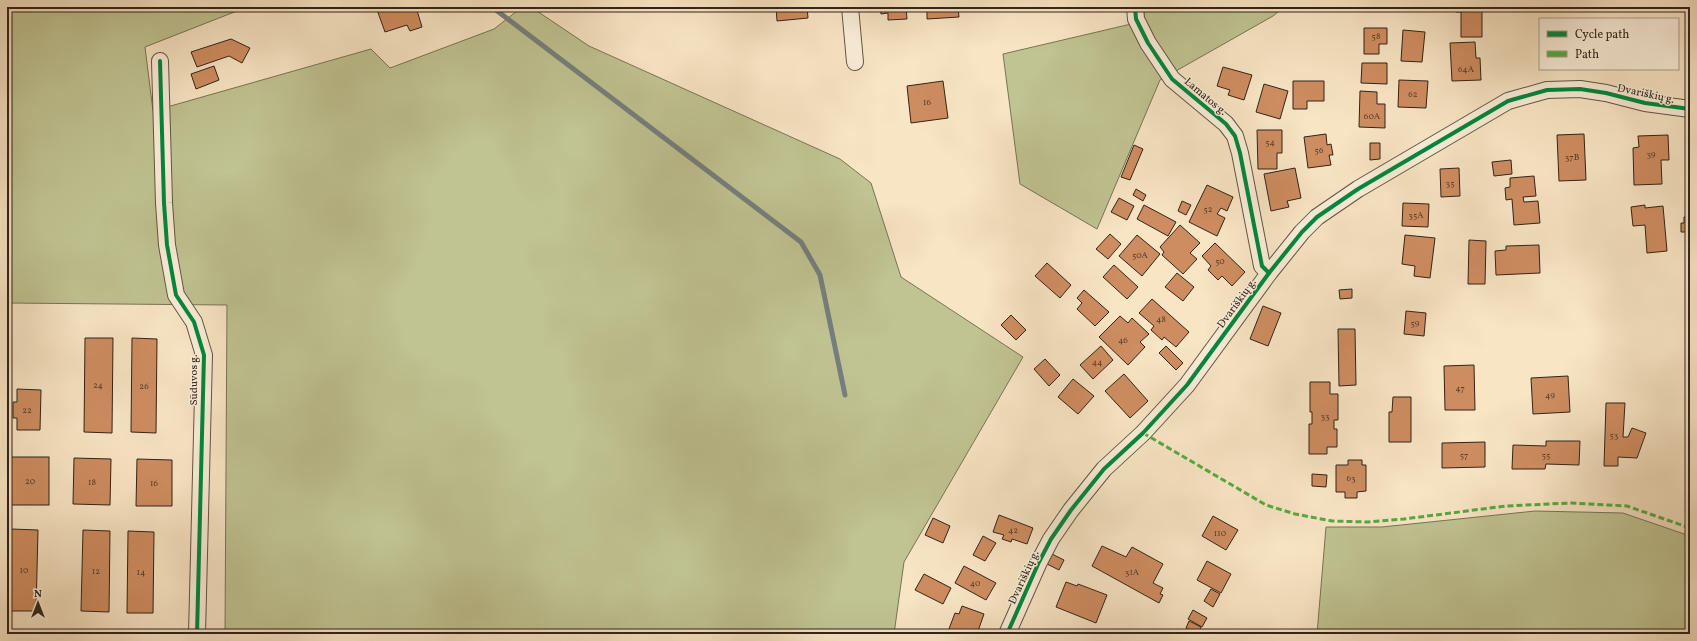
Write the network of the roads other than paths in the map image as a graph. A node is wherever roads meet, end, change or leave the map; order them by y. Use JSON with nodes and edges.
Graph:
{"nodes":[{"id":1,"x":850,"y":7,"type":"edge"},
{"id":2,"x":1135,"y":7,"type":"edge"},
{"id":3,"x":160,"y":61,"type":"dead end"},
{"id":4,"x":855,"y":62,"type":"dead end"},
{"id":5,"x":1690,"y":109,"type":"edge"},
{"id":6,"x":1269,"y":273,"type":"junction"},
{"id":7,"x":197,"y":634,"type":"edge"},
{"id":8,"x":1007,"y":634,"type":"edge"}],
"edges":[{"from":1,"to":4,"type":"street"},
{"from":2,"to":6,"type":"street","name":"Lamatos g."},
{"from":3,"to":7,"type":"street","name":"Sūduvos g."},
{"from":5,"to":6,"type":"street","name":"Dvariškių g."},
{"from":6,"to":8,"type":"street","name":"Dvariškių g."}]}
